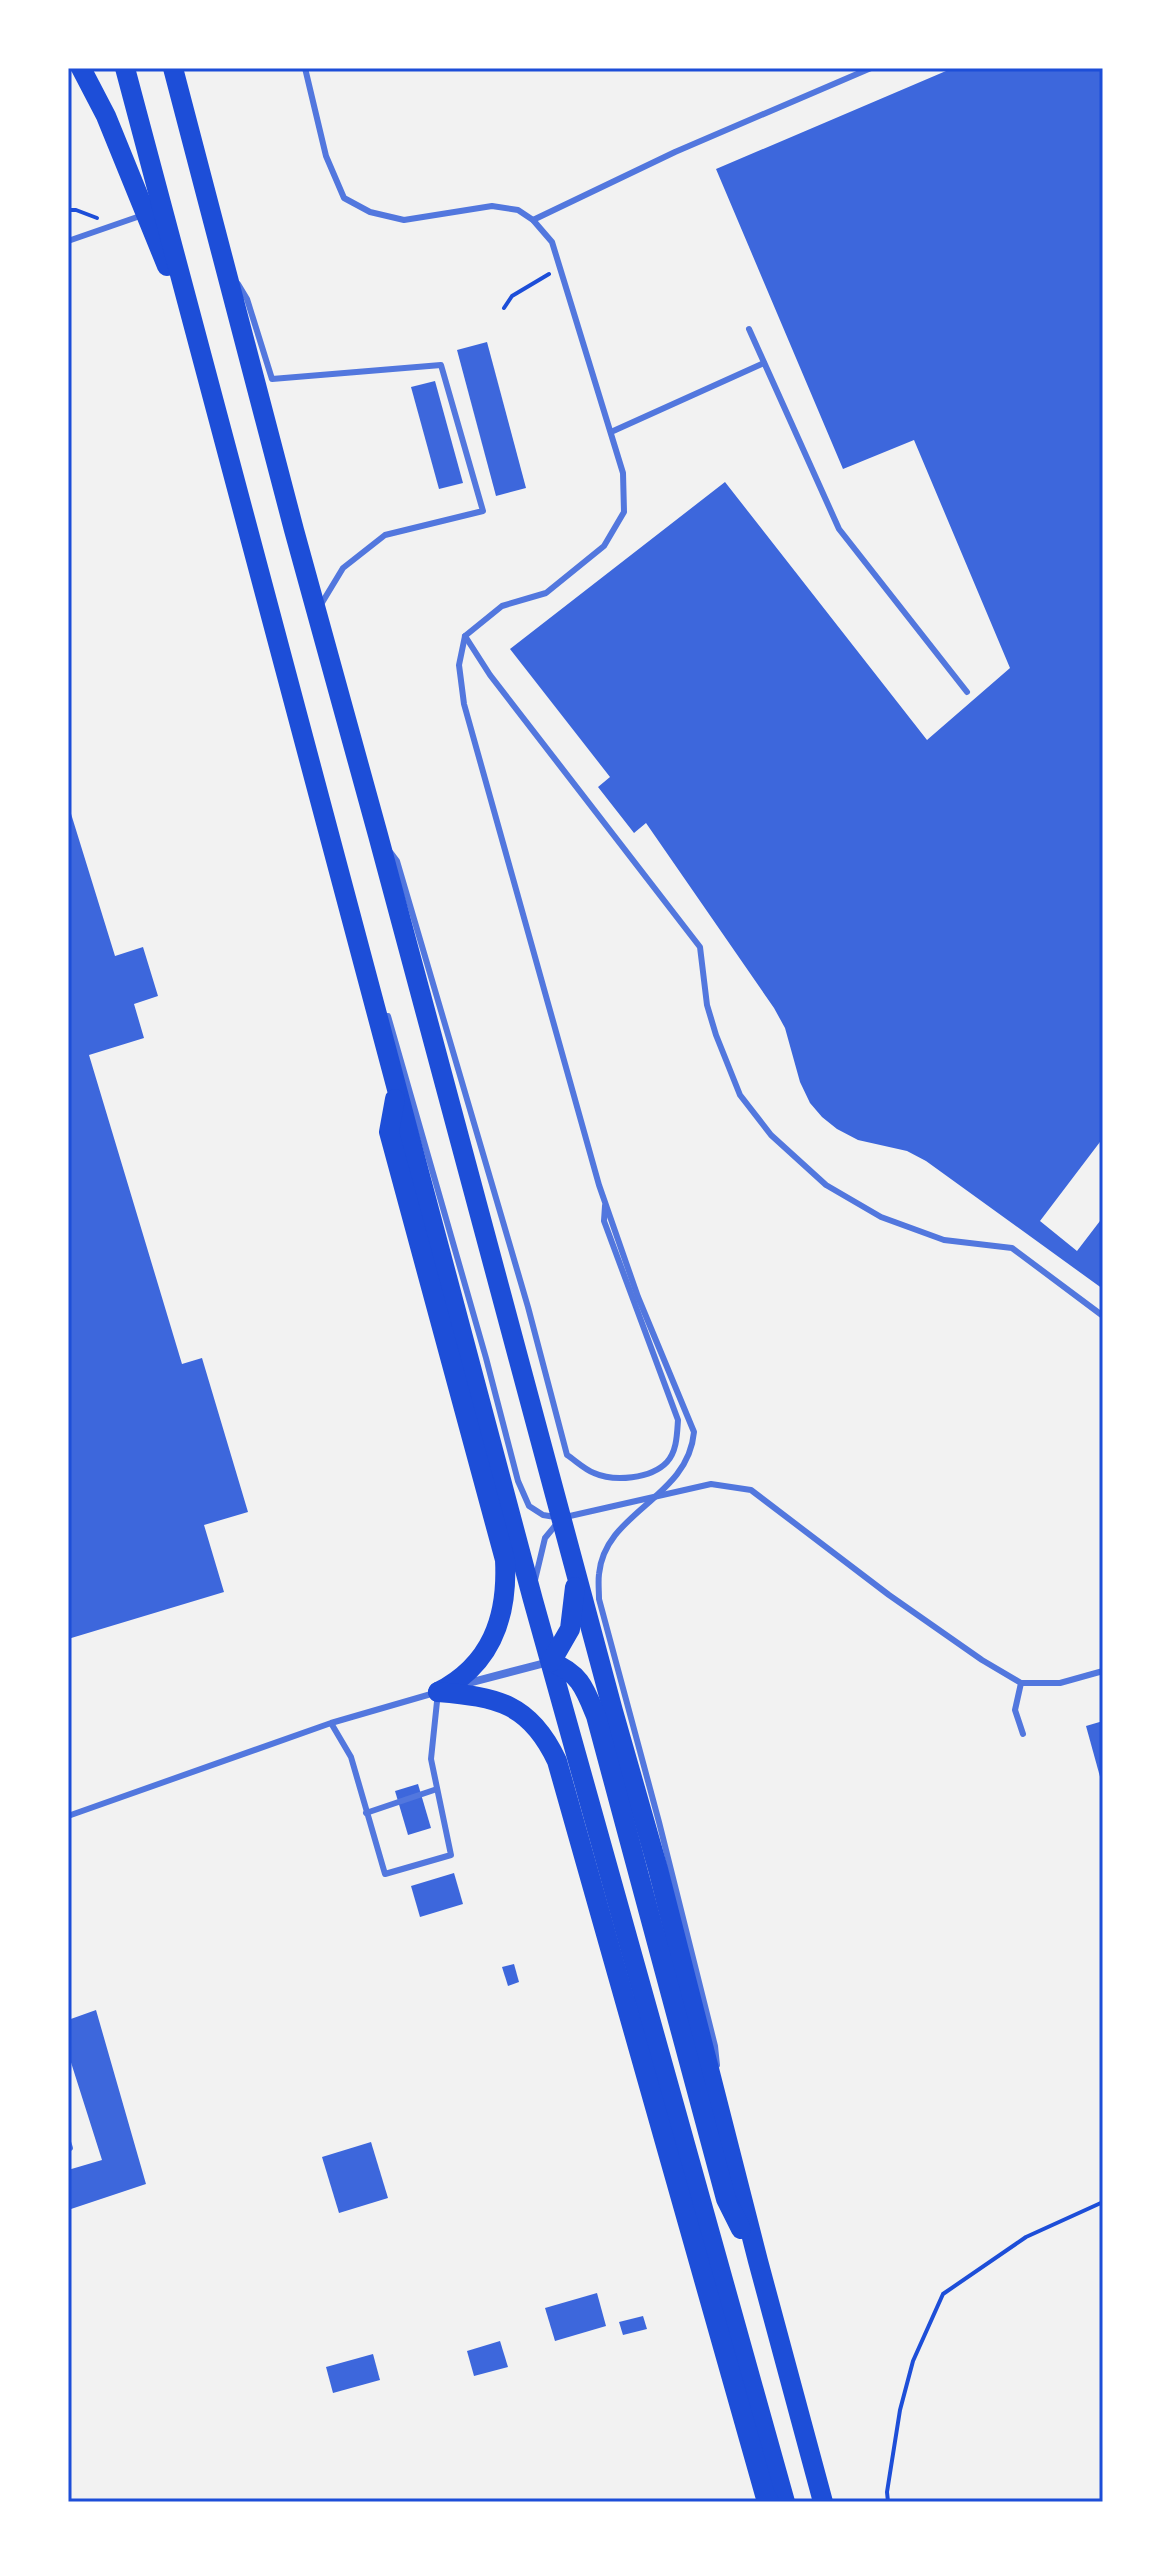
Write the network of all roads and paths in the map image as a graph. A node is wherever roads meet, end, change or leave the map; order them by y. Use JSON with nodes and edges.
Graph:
{"nodes":[{"id":1,"x":81,"y":68,"type":"edge"},
{"id":2,"x":125,"y":68,"type":"edge"},
{"id":3,"x":173,"y":68,"type":"edge"},
{"id":4,"x":185,"y":68,"type":"edge"},
{"id":5,"x":305,"y":68,"type":"edge"},
{"id":6,"x":871,"y":68,"type":"edge"},
{"id":7,"x":68,"y":210,"type":"edge"},
{"id":8,"x":146,"y":213,"type":"junction"},
{"id":9,"x":533,"y":220,"type":"junction"},
{"id":10,"x":114,"y":225,"type":"junction"},
{"id":11,"x":68,"y":241,"type":"edge"},
{"id":12,"x":224,"y":260,"type":"junction"},
{"id":13,"x":562,"y":267,"type":"junction"},
{"id":14,"x":504,"y":308,"type":"dead end"},
{"id":15,"x":749,"y":329,"type":"dead end"},
{"id":16,"x":764,"y":363,"type":"junction"},
{"id":17,"x":205,"y":367,"type":"junction"},
{"id":18,"x":611,"y":432,"type":"junction"},
{"id":19,"x":316,"y":613,"type":"junction"},
{"id":20,"x":465,"y":636,"type":"junction"},
{"id":21,"x":967,"y":692,"type":"dead end"},
{"id":22,"x":378,"y":835,"type":"junction"},
{"id":23,"x":334,"y":854,"type":"junction"},
{"id":24,"x":373,"y":966,"type":"dead end"},
{"id":25,"x":386,"y":1012,"type":"dead end"},
{"id":26,"x":396,"y":1092,"type":"junction"},
{"id":27,"x":605,"y":1203,"type":"junction"},
{"id":28,"x":1103,"y":1316,"type":"edge"},
{"id":29,"x":662,"y":1494,"type":"junction"},
{"id":30,"x":561,"y":1518,"type":"junction"},
{"id":31,"x":576,"y":1576,"type":"junction"},
{"id":32,"x":533,"y":1600,"type":"junction"},
{"id":33,"x":551,"y":1662,"type":"junction"},
{"id":34,"x":1103,"y":1671,"type":"edge"},
{"id":35,"x":1021,"y":1683,"type":"junction"},
{"id":36,"x":438,"y":1692,"type":"junction"},
{"id":37,"x":331,"y":1723,"type":"junction"},
{"id":38,"x":1023,"y":1734,"type":"dead end"},
{"id":39,"x":437,"y":1789,"type":"junction"},
{"id":40,"x":366,"y":1813,"type":"junction"},
{"id":41,"x":68,"y":1816,"type":"edge"},
{"id":42,"x":722,"y":2117,"type":"junction"},
{"id":43,"x":68,"y":2142,"type":"edge"},
{"id":44,"x":68,"y":2149,"type":"edge"},
{"id":45,"x":1103,"y":2202,"type":"edge"},
{"id":46,"x":758,"y":2261,"type":"junction"},
{"id":47,"x":769,"y":2502,"type":"edge"},
{"id":48,"x":785,"y":2502,"type":"edge"},
{"id":49,"x":823,"y":2502,"type":"edge"},
{"id":50,"x":888,"y":2502,"type":"edge"}],
"edges":[{"from":1,"to":8,"type":"main road"},
{"from":2,"to":17,"type":"main road"},
{"from":3,"to":12,"type":"main road"},
{"from":4,"to":12,"type":"main road"},
{"from":5,"to":9,"type":"lane"},
{"from":6,"to":9,"type":"lane"},
{"from":7,"to":10,"type":"path"},
{"from":8,"to":10,"type":"lane"},
{"from":8,"to":17,"type":"main road"},
{"from":9,"to":13,"type":"lane"},
{"from":10,"to":11,"type":"lane"},
{"from":12,"to":19,"type":"main road"},
{"from":12,"to":19,"type":"lane"},
{"from":13,"to":14,"type":"path"},
{"from":13,"to":18,"type":"lane"},
{"from":15,"to":16,"type":"lane"},
{"from":16,"to":18,"type":"lane"},
{"from":16,"to":21,"type":"lane"},
{"from":17,"to":23,"type":"main road"},
{"from":18,"to":20,"type":"lane"},
{"from":19,"to":22,"type":"main road"},
{"from":20,"to":27,"type":"lane"},
{"from":20,"to":28,"type":"lane"},
{"from":22,"to":27,"type":"lane"},
{"from":22,"to":30,"type":"main road"},
{"from":23,"to":24,"type":"lane"},
{"from":23,"to":26,"type":"main road"},
{"from":25,"to":30,"type":"lane"},
{"from":26,"to":32,"type":"main road"},
{"from":26,"to":36,"type":"main road"},
{"from":27,"to":29,"type":"lane"},
{"from":29,"to":30,"type":"lane"},
{"from":29,"to":35,"type":"lane"},
{"from":29,"to":42,"type":"lane"},
{"from":30,"to":31,"type":"main road"},
{"from":30,"to":32,"type":"lane"},
{"from":31,"to":33,"type":"main road"},
{"from":31,"to":42,"type":"main road"},
{"from":32,"to":33,"type":"main road"},
{"from":33,"to":36,"type":"street"},
{"from":33,"to":46,"type":"main road"},
{"from":33,"to":48,"type":"main road"},
{"from":34,"to":35,"type":"lane"},
{"from":35,"to":38,"type":"lane"},
{"from":36,"to":37,"type":"lane"},
{"from":36,"to":39,"type":"lane"},
{"from":36,"to":47,"type":"main road"},
{"from":37,"to":40,"type":"lane"},
{"from":37,"to":41,"type":"lane"},
{"from":39,"to":40,"type":"lane"},
{"from":39,"to":40,"type":"lane"},
{"from":42,"to":46,"type":"main road"},
{"from":43,"to":44,"type":"lane"},
{"from":45,"to":50,"type":"path"},
{"from":46,"to":49,"type":"main road"}]}
